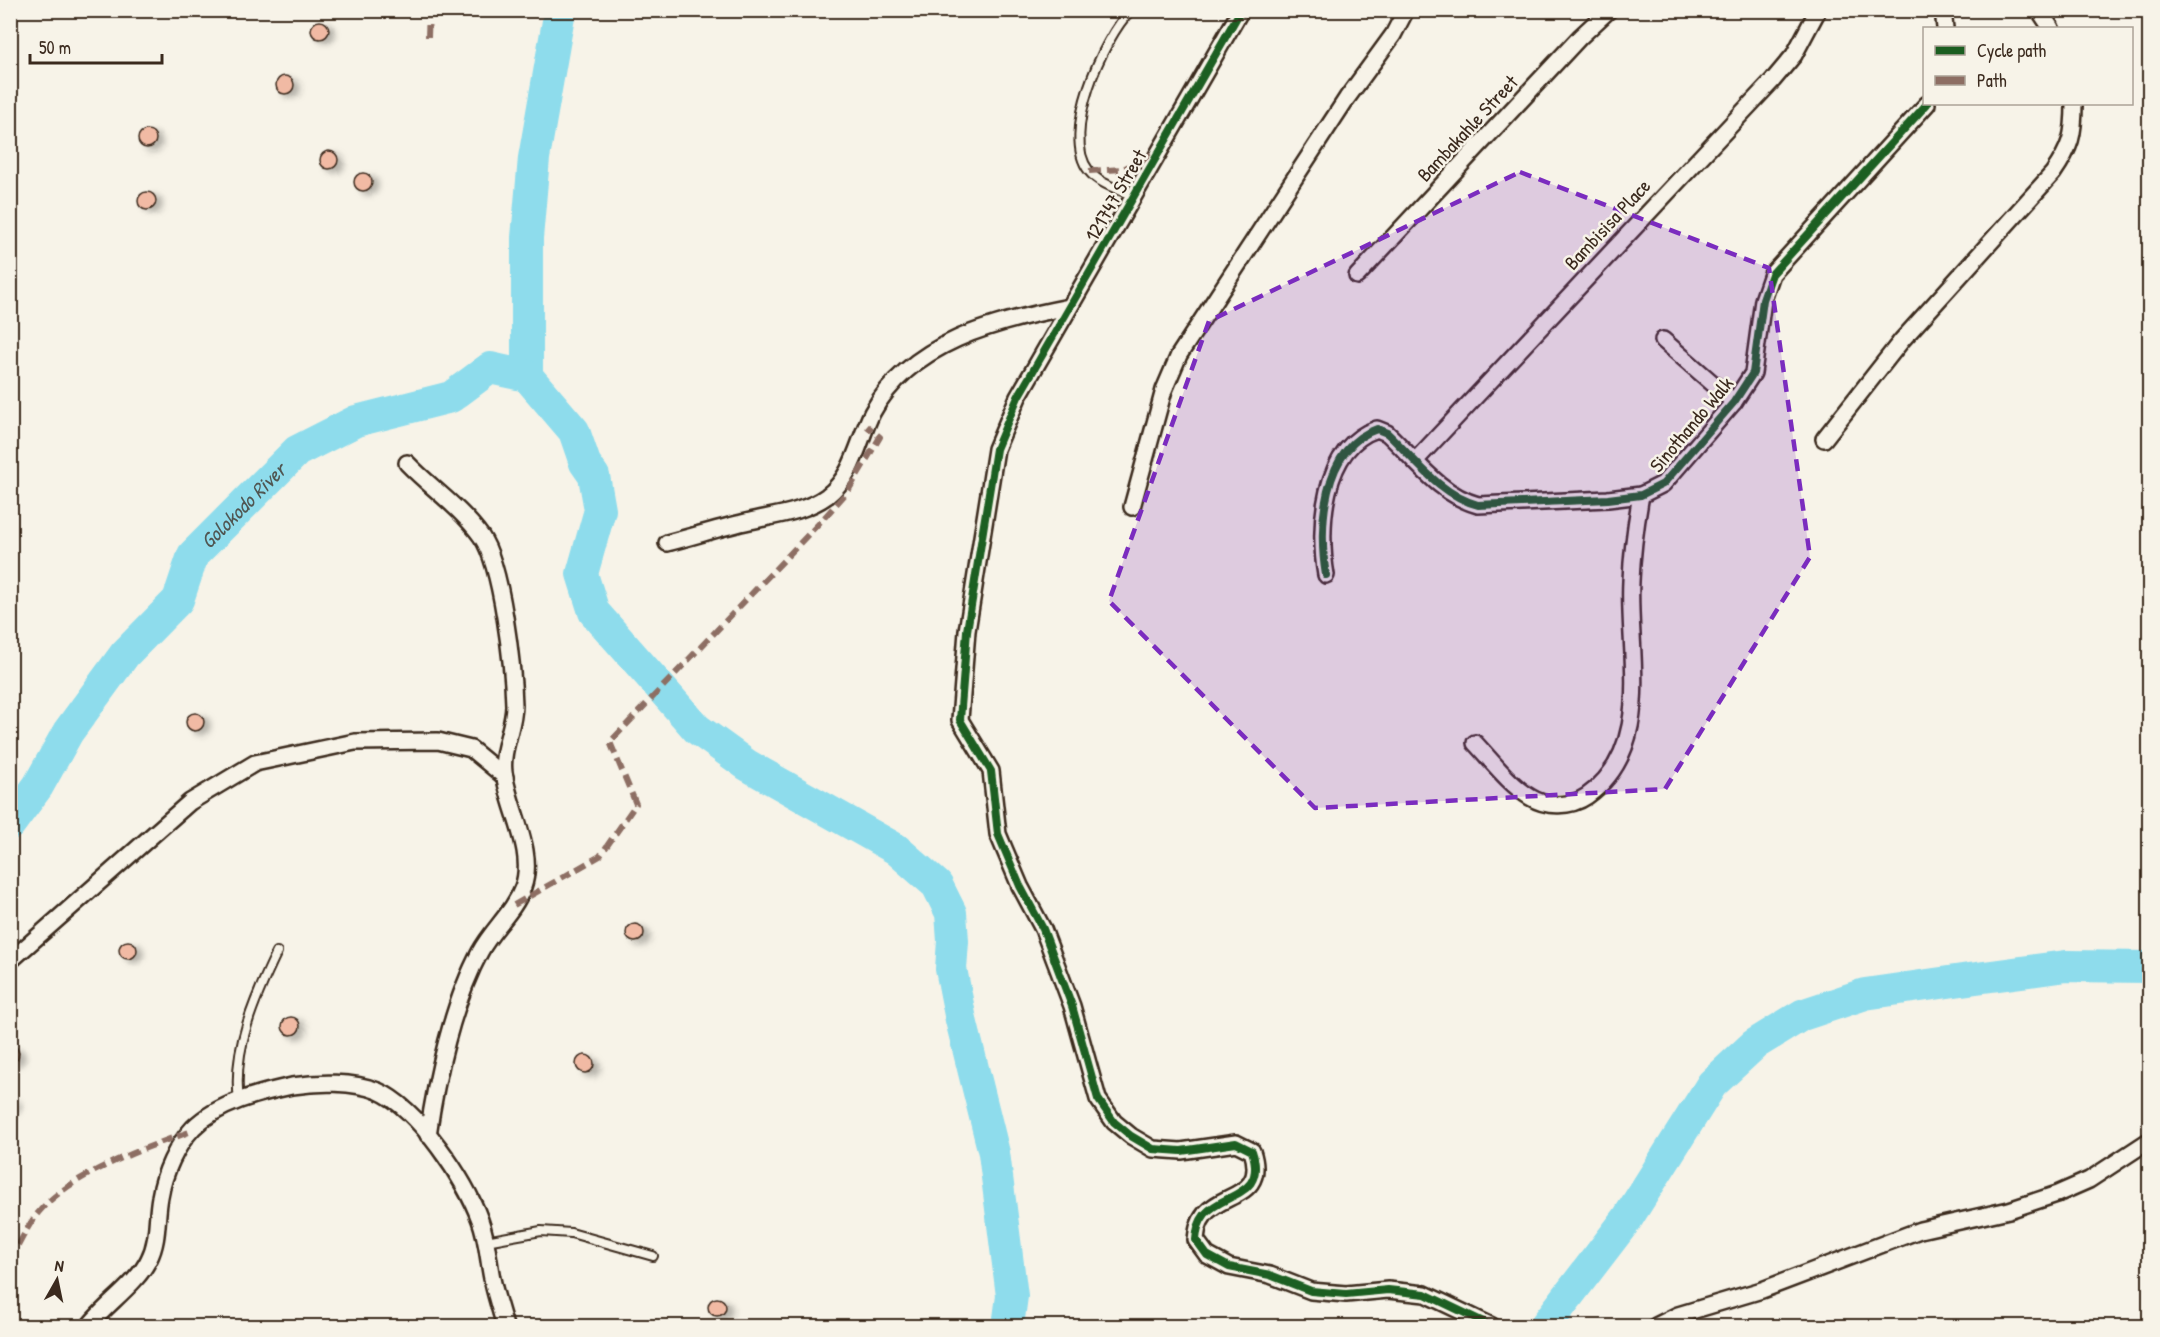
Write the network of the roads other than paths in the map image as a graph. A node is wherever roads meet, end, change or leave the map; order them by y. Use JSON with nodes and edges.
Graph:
{"nodes":[{"id":1,"x":1131,"y":10,"type":"edge"},
{"id":2,"x":1241,"y":10,"type":"edge"},
{"id":3,"x":1406,"y":10,"type":"edge"},
{"id":4,"x":1609,"y":10,"type":"edge"},
{"id":5,"x":1818,"y":10,"type":"edge"},
{"id":6,"x":1943,"y":10,"type":"edge"},
{"id":7,"x":2039,"y":10,"type":"edge"},
{"id":8,"x":1945,"y":27,"type":"edge"},
{"id":9,"x":2050,"y":27,"type":"edge"},
{"id":10,"x":1926,"y":105,"type":"edge"},
{"id":11,"x":2074,"y":105,"type":"edge"},
{"id":12,"x":1133,"y":196,"type":"junction"},
{"id":13,"x":1357,"y":276,"type":"dead end"},
{"id":14,"x":1069,"y":307,"type":"junction"},
{"id":15,"x":1663,"y":340,"type":"dead end"},
{"id":16,"x":1734,"y":402,"type":"junction"},
{"id":17,"x":1824,"y":439,"type":"dead end"},
{"id":18,"x":1416,"y":460,"type":"junction"},
{"id":19,"x":407,"y":463,"type":"dead end"},
{"id":20,"x":1641,"y":495,"type":"junction"},
{"id":21,"x":1132,"y":507,"type":"dead end"},
{"id":22,"x":667,"y":543,"type":"dead end"},
{"id":23,"x":1326,"y":575,"type":"dead end"},
{"id":24,"x":1475,"y":743,"type":"dead end"},
{"id":25,"x":505,"y":777,"type":"junction"},
{"id":26,"x":277,"y":952,"type":"dead end"},
{"id":27,"x":10,"y":961,"type":"edge"},
{"id":28,"x":239,"y":1101,"type":"junction"},
{"id":29,"x":428,"y":1135,"type":"junction"},
{"id":30,"x":2150,"y":1140,"type":"edge"},
{"id":31,"x":486,"y":1241,"type":"junction"},
{"id":32,"x":653,"y":1256,"type":"dead end"},
{"id":33,"x":88,"y":1326,"type":"edge"},
{"id":34,"x":505,"y":1326,"type":"edge"},
{"id":35,"x":1492,"y":1326,"type":"edge"},
{"id":36,"x":1656,"y":1326,"type":"edge"}],
"edges":[{"from":1,"to":12,"type":"lane"},
{"from":2,"to":12,"type":"street","name":"121747 Street"},
{"from":3,"to":21,"type":"street"},
{"from":4,"to":13,"type":"street","name":"Bambakahle Street"},
{"from":5,"to":18,"type":"street","name":"Bambisisa Place"},
{"from":6,"to":8,"type":"street"},
{"from":7,"to":9,"type":"street"},
{"from":10,"to":16,"type":"street","name":"Sinothando Walk"},
{"from":11,"to":17,"type":"street"},
{"from":12,"to":14,"type":"street","name":"121747 Street"},
{"from":14,"to":22,"type":"street"},
{"from":14,"to":35,"type":"street","name":"121747 Street"},
{"from":15,"to":16,"type":"street","name":"Sinothando Walk"},
{"from":16,"to":20,"type":"street","name":"Sinothando Walk"},
{"from":18,"to":20,"type":"street","name":"Sinothando Walk"},
{"from":18,"to":23,"type":"street","name":"Sinothando Walk"},
{"from":19,"to":25,"type":"street"},
{"from":20,"to":24,"type":"street"},
{"from":25,"to":27,"type":"street"},
{"from":25,"to":29,"type":"street"},
{"from":26,"to":28,"type":"lane"},
{"from":28,"to":29,"type":"street"},
{"from":28,"to":33,"type":"street"},
{"from":29,"to":31,"type":"street"},
{"from":30,"to":36,"type":"street"},
{"from":31,"to":32,"type":"lane"},
{"from":31,"to":34,"type":"street"}]}
